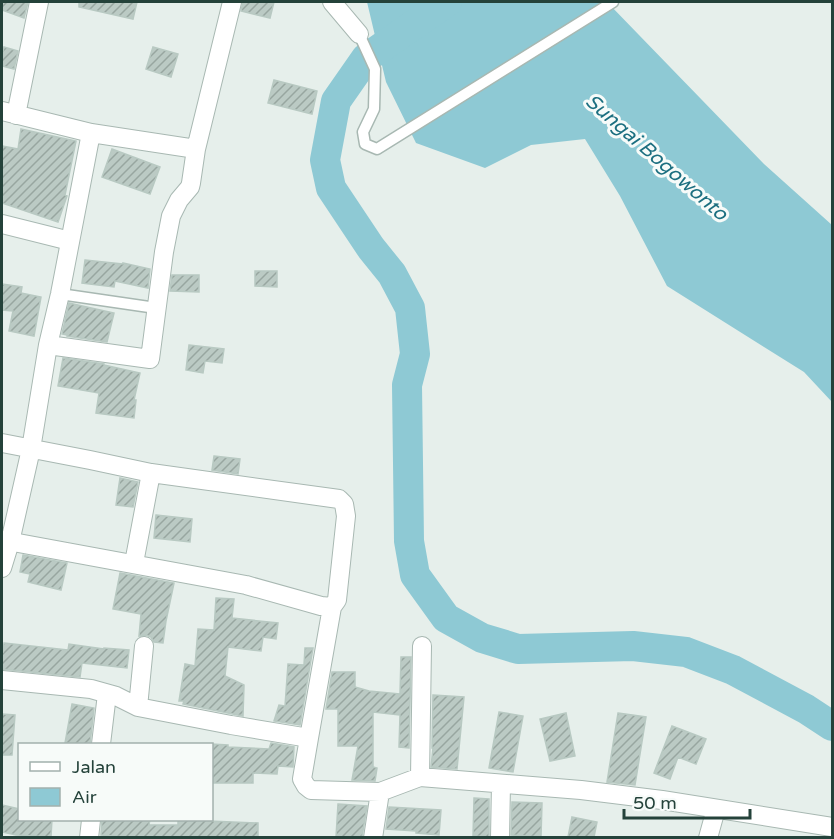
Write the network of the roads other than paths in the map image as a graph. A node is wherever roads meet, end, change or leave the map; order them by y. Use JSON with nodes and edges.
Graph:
{"nodes":[{"id":1,"x":39,"y":2,"type":"edge"},
{"id":2,"x":232,"y":2,"type":"edge"},
{"id":3,"x":332,"y":2,"type":"edge"},
{"id":4,"x":613,"y":2,"type":"edge"},
{"id":5,"x":360,"y":34,"type":"joint"},
{"id":6,"x":9,"y":113,"type":"edge"},
{"id":7,"x":91,"y":133,"type":"junction"},
{"id":8,"x":196,"y":149,"type":"junction"},
{"id":9,"x":2,"y":224,"type":"edge"},
{"id":10,"x":70,"y":241,"type":"junction"},
{"id":11,"x":60,"y":294,"type":"junction"},
{"id":12,"x":156,"y":308,"type":"junction"},
{"id":13,"x":48,"y":345,"type":"junction"},
{"id":14,"x":2,"y":443,"type":"edge"},
{"id":15,"x":31,"y":449,"type":"junction"},
{"id":16,"x":151,"y":473,"type":"junction"},
{"id":17,"x":6,"y":541,"type":"edge"},
{"id":18,"x":134,"y":563,"type":"junction"},
{"id":19,"x":2,"y":567,"type":"edge"},
{"id":20,"x":332,"y":607,"type":"junction"},
{"id":21,"x":144,"y":646,"type":"dead end"},
{"id":22,"x":422,"y":646,"type":"dead end"},
{"id":23,"x":2,"y":680,"type":"edge"},
{"id":24,"x":107,"y":694,"type":"junction"},
{"id":25,"x":138,"y":707,"type":"junction"},
{"id":26,"x":309,"y":738,"type":"junction"},
{"id":27,"x":101,"y":743,"type":"edge"},
{"id":28,"x":420,"y":777,"type":"junction"},
{"id":29,"x":501,"y":784,"type":"junction"},
{"id":30,"x":380,"y":792,"type":"junction"},
{"id":31,"x":716,"y":809,"type":"junction"},
{"id":32,"x":91,"y":821,"type":"edge"},
{"id":33,"x":825,"y":830,"type":"edge"},
{"id":34,"x":89,"y":837,"type":"edge"},
{"id":35,"x":373,"y":837,"type":"edge"},
{"id":36,"x":500,"y":837,"type":"edge"},
{"id":37,"x":708,"y":837,"type":"edge"}],
"edges":[{"from":1,"to":6,"type":"street"},
{"from":2,"to":8,"type":"street"},
{"from":3,"to":5,"type":"street"},
{"from":4,"to":5,"type":"lane"},
{"from":6,"to":7,"type":"street"},
{"from":7,"to":8,"type":"street"},
{"from":7,"to":10,"type":"street"},
{"from":8,"to":12,"type":"street"},
{"from":9,"to":10,"type":"street"},
{"from":10,"to":11,"type":"street"},
{"from":11,"to":12,"type":"lane"},
{"from":11,"to":13,"type":"street"},
{"from":12,"to":13,"type":"street"},
{"from":13,"to":15,"type":"street"},
{"from":14,"to":15,"type":"street"},
{"from":15,"to":16,"type":"street"},
{"from":15,"to":17,"type":"street"},
{"from":16,"to":18,"type":"street"},
{"from":16,"to":20,"type":"street"},
{"from":17,"to":18,"type":"street"},
{"from":17,"to":19,"type":"street"},
{"from":18,"to":20,"type":"street"},
{"from":20,"to":26,"type":"street"},
{"from":21,"to":25,"type":"street"},
{"from":22,"to":28,"type":"street"},
{"from":23,"to":24,"type":"street"},
{"from":24,"to":25,"type":"street"},
{"from":24,"to":27,"type":"street"},
{"from":25,"to":26,"type":"street"},
{"from":26,"to":30,"type":"street"},
{"from":28,"to":29,"type":"street"},
{"from":28,"to":30,"type":"street"},
{"from":29,"to":31,"type":"street"},
{"from":29,"to":36,"type":"street"},
{"from":30,"to":35,"type":"street"},
{"from":31,"to":33,"type":"street"},
{"from":31,"to":37,"type":"street"},
{"from":32,"to":34,"type":"street"}]}
